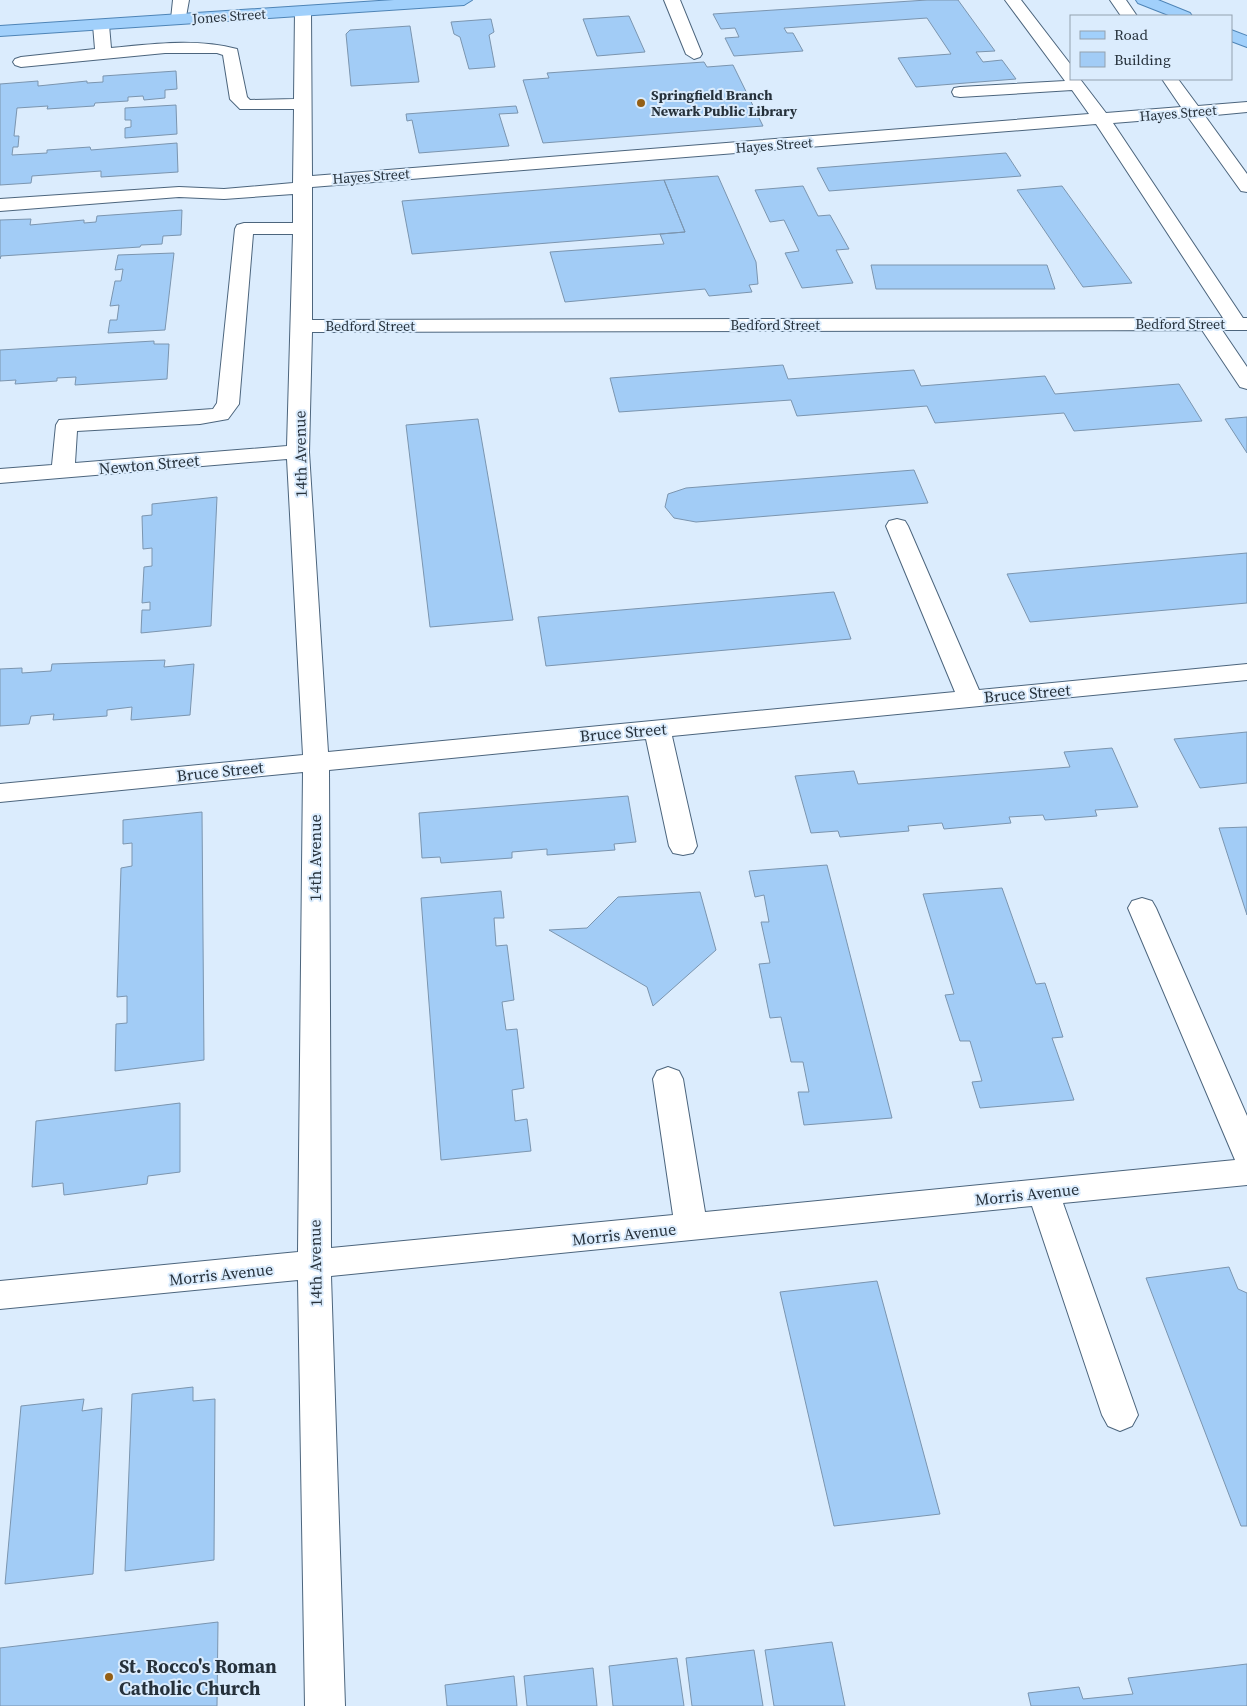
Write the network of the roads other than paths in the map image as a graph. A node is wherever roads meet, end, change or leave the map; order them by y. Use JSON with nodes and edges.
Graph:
{"nodes":[{"id":1,"x":182,"y":0,"type":"edge"},
{"id":2,"x":464,"y":0,"type":"edge"},
{"id":3,"x":672,"y":0,"type":"edge"},
{"id":4,"x":1013,"y":0,"type":"edge"},
{"id":5,"x":1118,"y":0,"type":"edge"},
{"id":6,"x":1144,"y":0,"type":"edge"},
{"id":7,"x":303,"y":11,"type":"junction"},
{"id":8,"x":1127,"y":15,"type":"edge"},
{"id":9,"x":1182,"y":15,"type":"edge"},
{"id":10,"x":179,"y":20,"type":"junction"},
{"id":11,"x":101,"y":25,"type":"junction"},
{"id":12,"x":0,"y":27,"type":"edge"},
{"id":13,"x":24,"y":30,"type":"junction"},
{"id":14,"x":0,"y":32,"type":"edge"},
{"id":15,"x":1232,"y":35,"type":"edge"},
{"id":16,"x":1247,"y":42,"type":"edge"},
{"id":17,"x":104,"y":54,"type":"junction"},
{"id":18,"x":694,"y":54,"type":"dead end"},
{"id":19,"x":21,"y":62,"type":"dead end"},
{"id":20,"x":1070,"y":76,"type":"edge"},
{"id":21,"x":1073,"y":80,"type":"edge"},
{"id":22,"x":1171,"y":80,"type":"edge"},
{"id":23,"x":960,"y":92,"type":"dead end"},
{"id":24,"x":302,"y":104,"type":"junction"},
{"id":25,"x":1247,"y":107,"type":"edge"},
{"id":26,"x":1192,"y":112,"type":"junction"},
{"id":27,"x":1102,"y":120,"type":"junction"},
{"id":28,"x":302,"y":185,"type":"junction"},
{"id":29,"x":1247,"y":187,"type":"edge"},
{"id":30,"x":0,"y":205,"type":"edge"},
{"id":31,"x":302,"y":228,"type":"junction"},
{"id":32,"x":1208,"y":324,"type":"junction"},
{"id":33,"x":1242,"y":324,"type":"edge"},
{"id":34,"x":302,"y":326,"type":"junction"},
{"id":35,"x":1247,"y":384,"type":"edge"},
{"id":36,"x":298,"y":452,"type":"junction"},
{"id":37,"x":62,"y":471,"type":"junction"},
{"id":38,"x":0,"y":476,"type":"edge"},
{"id":39,"x":897,"y":526,"type":"dead end"},
{"id":40,"x":1247,"y":672,"type":"edge"},
{"id":41,"x":970,"y":699,"type":"junction"},
{"id":42,"x":657,"y":729,"type":"junction"},
{"id":43,"x":316,"y":762,"type":"junction"},
{"id":44,"x":0,"y":793,"type":"edge"},
{"id":45,"x":683,"y":846,"type":"dead end"},
{"id":46,"x":1142,"y":908,"type":"dead end"},
{"id":47,"x":668,"y":1079,"type":"dead end"},
{"id":48,"x":1247,"y":1152,"type":"edge"},
{"id":49,"x":1247,"y":1172,"type":"edge"},
{"id":50,"x":1043,"y":1192,"type":"junction"},
{"id":51,"x":691,"y":1227,"type":"junction"},
{"id":52,"x":314,"y":1265,"type":"junction"},
{"id":53,"x":0,"y":1295,"type":"edge"},
{"id":54,"x":1120,"y":1415,"type":"dead end"},
{"id":55,"x":325,"y":1706,"type":"edge"}],
"edges":[{"from":1,"to":10,"type":"street"},
{"from":2,"to":7,"type":"main road","name":"Jones Street"},
{"from":3,"to":18,"type":"street"},
{"from":4,"to":20,"type":"street"},
{"from":5,"to":8,"type":"street"},
{"from":6,"to":9,"type":"main road"},
{"from":7,"to":10,"type":"main road","name":"Jones Street"},
{"from":7,"to":24,"type":"street","name":"14th Avenue"},
{"from":10,"to":11,"type":"main road","name":"Jones Street"},
{"from":11,"to":13,"type":"main road","name":"Jones Street"},
{"from":11,"to":17,"type":"street"},
{"from":12,"to":13,"type":"main road","name":"Jones Street"},
{"from":13,"to":14,"type":"main road"},
{"from":15,"to":16,"type":"main road"},
{"from":17,"to":19,"type":"street"},
{"from":17,"to":24,"type":"street"},
{"from":21,"to":23,"type":"street"},
{"from":21,"to":27,"type":"street"},
{"from":22,"to":26,"type":"street"},
{"from":24,"to":28,"type":"street","name":"14th Avenue"},
{"from":25,"to":26,"type":"street","name":"Hayes Street"},
{"from":26,"to":27,"type":"street","name":"Hayes Street"},
{"from":26,"to":29,"type":"street"},
{"from":27,"to":28,"type":"street","name":"Hayes Street"},
{"from":27,"to":33,"type":"street"},
{"from":28,"to":30,"type":"street","name":"Hayes Street"},
{"from":28,"to":31,"type":"street","name":"14th Avenue"},
{"from":31,"to":34,"type":"street","name":"14th Avenue"},
{"from":31,"to":37,"type":"street"},
{"from":32,"to":33,"type":"street","name":"Bedford Street"},
{"from":32,"to":34,"type":"street","name":"Bedford Street"},
{"from":32,"to":35,"type":"street"},
{"from":34,"to":36,"type":"street","name":"14th Avenue"},
{"from":36,"to":37,"type":"street","name":"Newton Street"},
{"from":36,"to":43,"type":"street","name":"14th Avenue"},
{"from":37,"to":38,"type":"street","name":"Newton Street"},
{"from":39,"to":41,"type":"street"},
{"from":40,"to":41,"type":"street","name":"Bruce Street"},
{"from":41,"to":42,"type":"street","name":"Bruce Street"},
{"from":42,"to":43,"type":"street","name":"Bruce Street"},
{"from":42,"to":45,"type":"street"},
{"from":43,"to":44,"type":"street","name":"Bruce Street"},
{"from":43,"to":52,"type":"street","name":"14th Avenue"},
{"from":46,"to":48,"type":"street"},
{"from":47,"to":51,"type":"street"},
{"from":49,"to":50,"type":"street","name":"Morris Avenue"},
{"from":50,"to":51,"type":"street","name":"Morris Avenue"},
{"from":50,"to":54,"type":"street"},
{"from":51,"to":52,"type":"street","name":"Morris Avenue"},
{"from":52,"to":53,"type":"street","name":"Morris Avenue"},
{"from":52,"to":55,"type":"street","name":"14th Avenue"}]}
